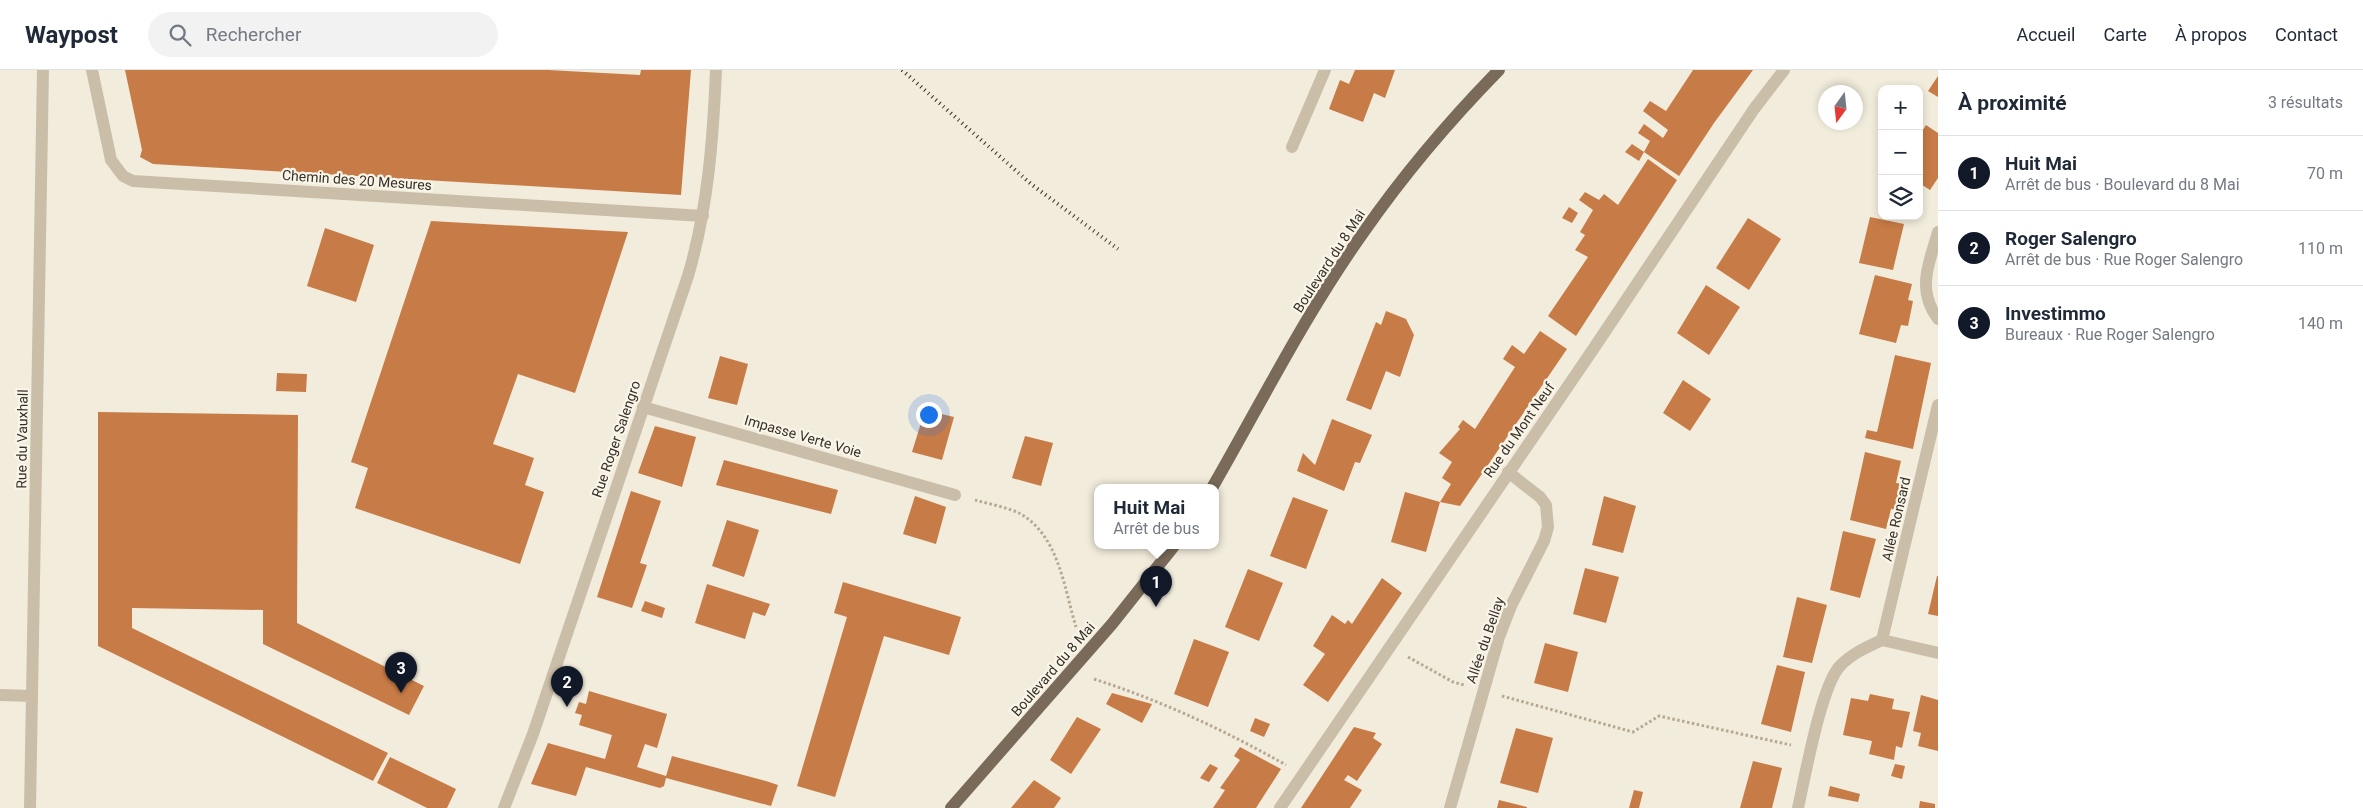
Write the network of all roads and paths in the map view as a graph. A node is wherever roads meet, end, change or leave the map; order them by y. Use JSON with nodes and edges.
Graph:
{"nodes":[{"id":1,"x":42,"y":70,"type":"edge"},
{"id":2,"x":92,"y":70,"type":"edge"},
{"id":3,"x":716,"y":70,"type":"edge"},
{"id":4,"x":1325,"y":70,"type":"edge"},
{"id":5,"x":1500,"y":70,"type":"edge"},
{"id":6,"x":1784,"y":70,"type":"edge"},
{"id":7,"x":1292,"y":147,"type":"dead end"},
{"id":8,"x":703,"y":216,"type":"junction"},
{"id":9,"x":1938,"y":232,"type":"edge"},
{"id":10,"x":1938,"y":319,"type":"edge"},
{"id":11,"x":1938,"y":405,"type":"edge"},
{"id":12,"x":643,"y":407,"type":"junction"},
{"id":13,"x":1508,"y":472,"type":"junction"},
{"id":14,"x":1214,"y":484,"type":"edge"},
{"id":15,"x":955,"y":495,"type":"joint"},
{"id":16,"x":1172,"y":549,"type":"edge"},
{"id":17,"x":1076,"y":627,"type":"dead end"},
{"id":18,"x":1882,"y":640,"type":"junction"},
{"id":19,"x":1938,"y":653,"type":"edge"},
{"id":20,"x":1427,"y":668,"type":"dead end"},
{"id":21,"x":1094,"y":679,"type":"dead end"},
{"id":22,"x":1465,"y":685,"type":"dead end"},
{"id":23,"x":0,"y":695,"type":"edge"},
{"id":24,"x":1499,"y":695,"type":"dead end"},
{"id":25,"x":32,"y":696,"type":"junction"},
{"id":26,"x":1788,"y":744,"type":"dead end"},
{"id":27,"x":1285,"y":764,"type":"dead end"},
{"id":28,"x":30,"y":808,"type":"edge"},
{"id":29,"x":504,"y":808,"type":"edge"},
{"id":30,"x":951,"y":808,"type":"edge"},
{"id":31,"x":1280,"y":808,"type":"edge"},
{"id":32,"x":1450,"y":808,"type":"edge"},
{"id":33,"x":1798,"y":808,"type":"edge"}],
"edges":[{"from":1,"to":25,"type":"street","name":"Rue du Vauxhall"},
{"from":2,"to":8,"type":"street","name":"Chemin des 20 Mesures"},
{"from":3,"to":8,"type":"street","name":"Rue Roger Salengro"},
{"from":4,"to":7,"type":"street"},
{"from":5,"to":14,"type":"main road","name":"Boulevard du 8 Mai"},
{"from":6,"to":13,"type":"street","name":"Rue du Mont Neuf"},
{"from":8,"to":12,"type":"street","name":"Rue Roger Salengro"},
{"from":9,"to":10,"type":"street"},
{"from":11,"to":18,"type":"street","name":"Allée Ronsard"},
{"from":12,"to":15,"type":"street","name":"Impasse Verte Voie"},
{"from":12,"to":29,"type":"street","name":"Rue Roger Salengro"},
{"from":13,"to":31,"type":"street","name":"Rue du Mont Neuf"},
{"from":13,"to":32,"type":"street","name":"Allée du Bellay"},
{"from":15,"to":17,"type":"path"},
{"from":16,"to":30,"type":"main road","name":"Boulevard du 8 Mai"},
{"from":18,"to":19,"type":"street"},
{"from":18,"to":33,"type":"street"},
{"from":20,"to":22,"type":"path"},
{"from":21,"to":27,"type":"path"},
{"from":23,"to":25,"type":"street"},
{"from":24,"to":26,"type":"path"},
{"from":25,"to":28,"type":"street","name":"Rue du Vauxhall"}]}
